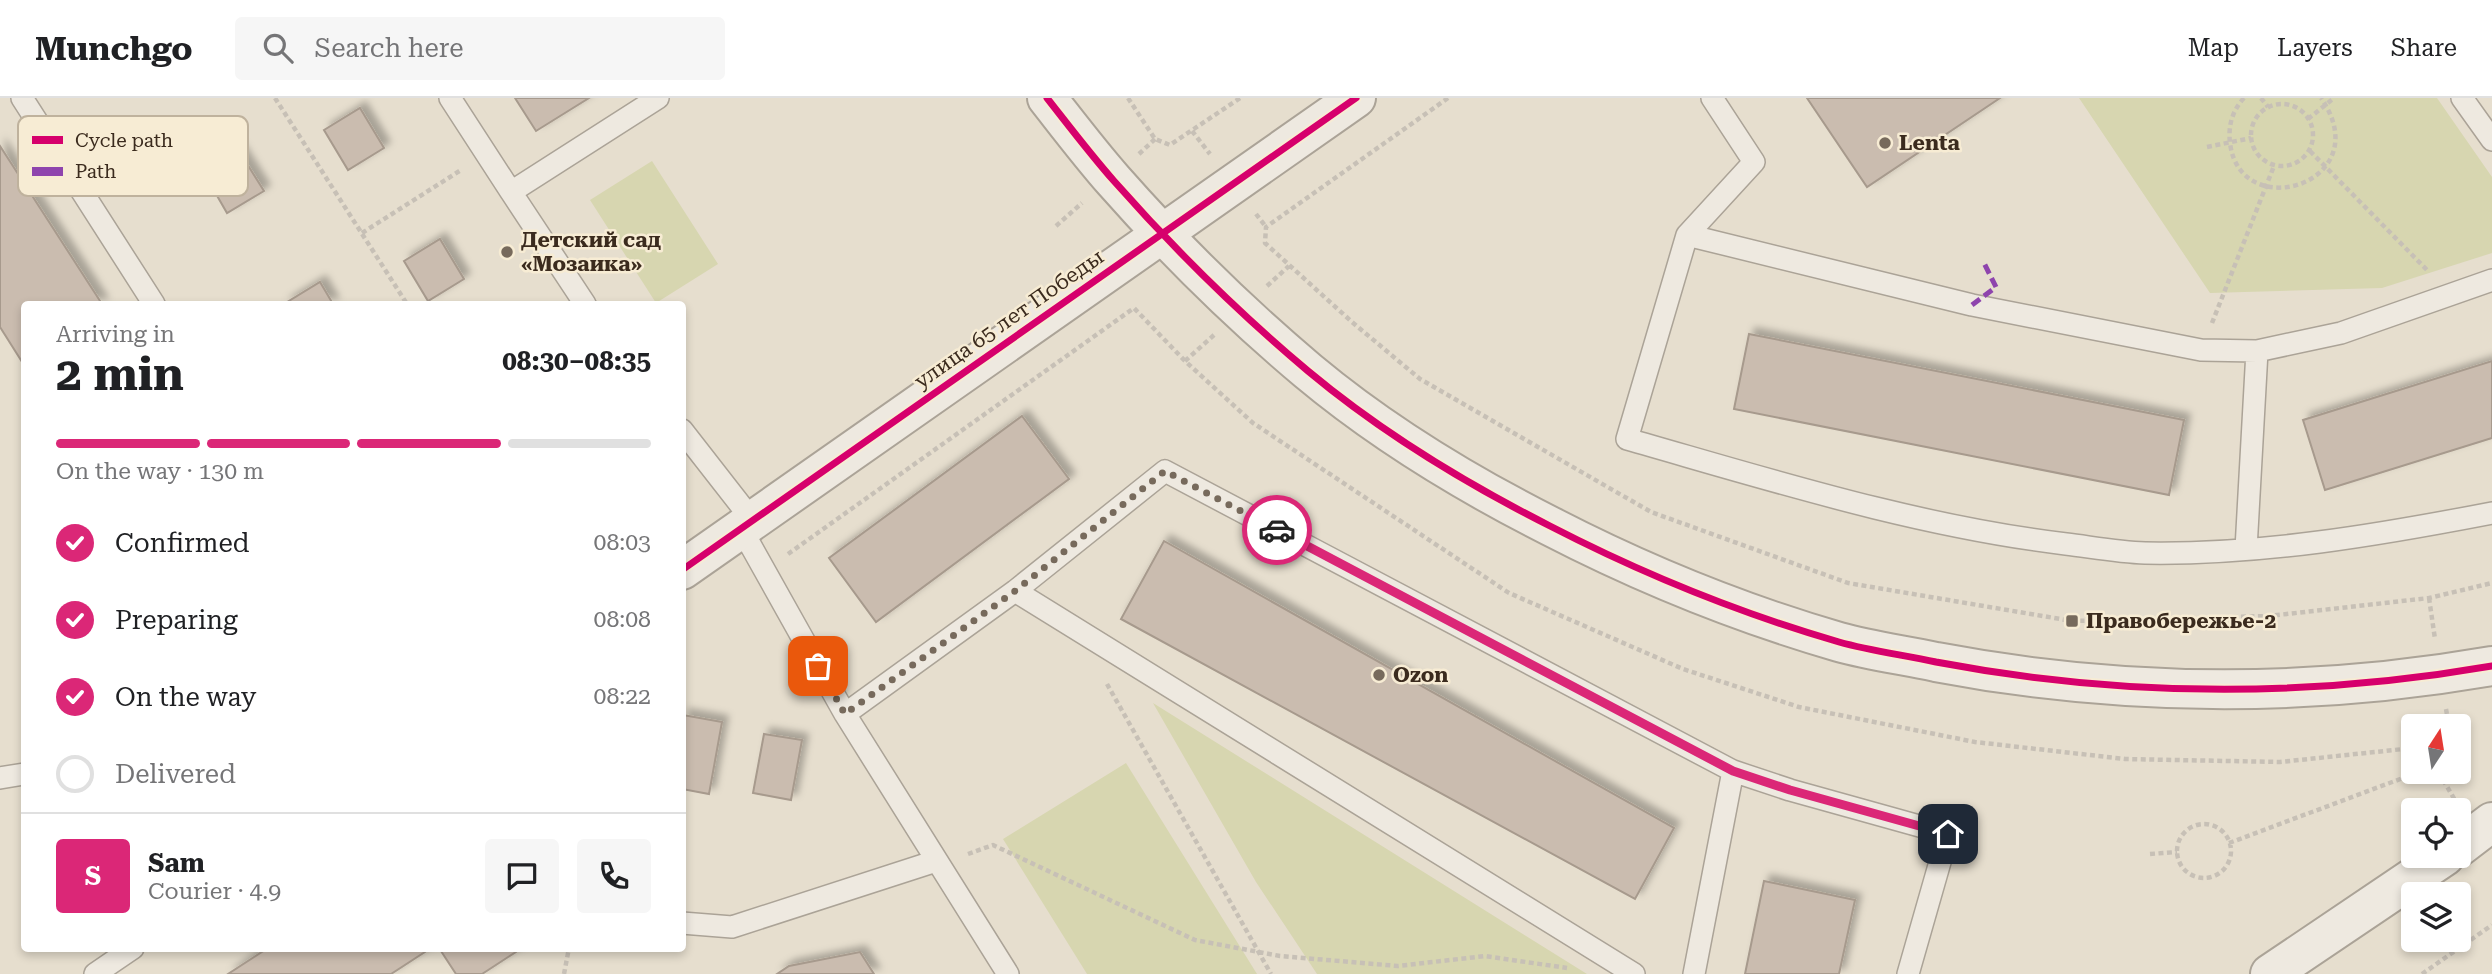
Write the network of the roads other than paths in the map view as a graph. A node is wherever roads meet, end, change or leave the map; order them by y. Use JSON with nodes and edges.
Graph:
{"nodes":[{"id":1,"x":22,"y":98,"type":"edge"},
{"id":2,"x":450,"y":98,"type":"edge"},
{"id":3,"x":658,"y":98,"type":"edge"},
{"id":4,"x":1047,"y":98,"type":"edge"},
{"id":5,"x":1356,"y":98,"type":"edge"},
{"id":6,"x":1712,"y":98,"type":"edge"},
{"id":7,"x":2462,"y":98,"type":"edge"},
{"id":8,"x":34,"y":116,"type":"edge"},
{"id":9,"x":2492,"y":139,"type":"edge"},
{"id":10,"x":511,"y":192,"type":"junction"},
{"id":11,"x":85,"y":196,"type":"edge"},
{"id":12,"x":1162,"y":234,"type":"junction"},
{"id":13,"x":1687,"y":235,"type":"junction"},
{"id":14,"x":2492,"y":280,"type":"edge"},
{"id":15,"x":152,"y":301,"type":"edge"},
{"id":16,"x":583,"y":301,"type":"edge"},
{"id":17,"x":2257,"y":351,"type":"junction"},
{"id":18,"x":686,"y":436,"type":"edge"},
{"id":19,"x":2492,"y":513,"type":"edge"},
{"id":20,"x":747,"y":526,"type":"junction"},
{"id":21,"x":2246,"y":549,"type":"junction"},
{"id":22,"x":686,"y":567,"type":"edge"},
{"id":23,"x":1015,"y":591,"type":"junction"},
{"id":24,"x":2492,"y":666,"type":"edge"},
{"id":25,"x":845,"y":714,"type":"junction"},
{"id":26,"x":1733,"y":771,"type":"junction"},
{"id":27,"x":21,"y":774,"type":"edge"},
{"id":28,"x":0,"y":778,"type":"edge"},
{"id":29,"x":2492,"y":822,"type":"edge"},
{"id":30,"x":2471,"y":838,"type":"edge"},
{"id":31,"x":937,"y":862,"type":"junction"},
{"id":32,"x":2427,"y":868,"type":"edge"},
{"id":33,"x":686,"y":923,"type":"edge"},
{"id":34,"x":127,"y":952,"type":"edge"},
{"id":35,"x":95,"y":974,"type":"edge"},
{"id":36,"x":1008,"y":974,"type":"edge"},
{"id":37,"x":1634,"y":974,"type":"edge"},
{"id":38,"x":1694,"y":974,"type":"edge"},
{"id":39,"x":1908,"y":974,"type":"edge"},
{"id":40,"x":2270,"y":974,"type":"edge"}],
"edges":[{"from":1,"to":8,"type":"lane"},
{"from":2,"to":10,"type":"lane"},
{"from":3,"to":10,"type":"lane"},
{"from":4,"to":12,"type":"street"},
{"from":5,"to":12,"type":"street","name":"улица 65 лет Победы"},
{"from":6,"to":13,"type":"lane"},
{"from":7,"to":9,"type":"lane"},
{"from":10,"to":16,"type":"lane"},
{"from":11,"to":15,"type":"lane"},
{"from":12,"to":20,"type":"street","name":"улица 65 лет Победы"},
{"from":12,"to":24,"type":"street"},
{"from":13,"to":17,"type":"lane"},
{"from":13,"to":21,"type":"lane"},
{"from":14,"to":17,"type":"lane"},
{"from":17,"to":21,"type":"lane"},
{"from":18,"to":20,"type":"lane"},
{"from":19,"to":21,"type":"lane"},
{"from":20,"to":22,"type":"street","name":"улица 65 лет Победы"},
{"from":20,"to":25,"type":"lane"},
{"from":23,"to":25,"type":"lane"},
{"from":23,"to":26,"type":"lane"},
{"from":23,"to":37,"type":"lane"},
{"from":25,"to":31,"type":"lane"},
{"from":26,"to":38,"type":"lane"},
{"from":26,"to":39,"type":"lane"},
{"from":27,"to":28,"type":"lane"},
{"from":29,"to":30,"type":"street"},
{"from":31,"to":33,"type":"lane"},
{"from":31,"to":36,"type":"lane"},
{"from":32,"to":40,"type":"street"},
{"from":34,"to":35,"type":"lane"}]}
